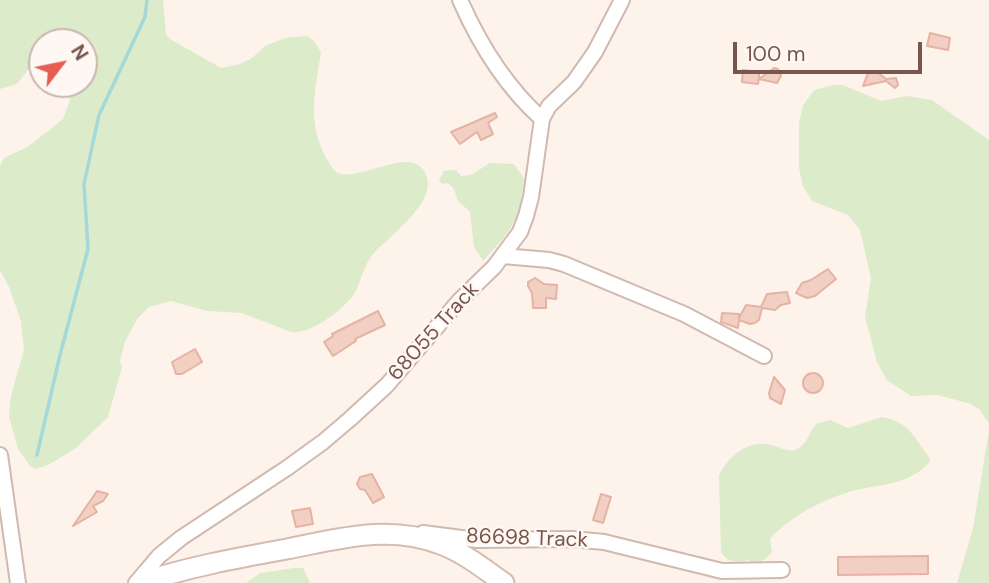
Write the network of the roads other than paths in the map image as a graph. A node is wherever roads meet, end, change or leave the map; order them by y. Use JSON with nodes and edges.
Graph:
{"nodes":[{"id":1,"x":460,"y":0,"type":"edge"},
{"id":2,"x":622,"y":0,"type":"edge"},
{"id":3,"x":542,"y":119,"type":"junction"},
{"id":4,"x":503,"y":256,"type":"junction"},
{"id":5,"x":764,"y":356,"type":"dead end"},
{"id":6,"x":0,"y":455,"type":"edge"},
{"id":7,"x":394,"y":533,"type":"junction"},
{"id":8,"x":782,"y":570,"type":"dead end"},
{"id":9,"x":18,"y":583,"type":"edge"},
{"id":10,"x":138,"y":583,"type":"edge"},
{"id":11,"x":504,"y":583,"type":"edge"}],
"edges":[{"from":1,"to":3,"type":"street"},
{"from":2,"to":3,"type":"street"},
{"from":3,"to":4,"type":"street","name":"68055 Track"},
{"from":4,"to":5,"type":"street"},
{"from":4,"to":10,"type":"street","name":"68055 Track"},
{"from":6,"to":9,"type":"street"},
{"from":7,"to":8,"type":"street","name":"86698 Track"},
{"from":7,"to":10,"type":"street"},
{"from":7,"to":11,"type":"street"}]}
